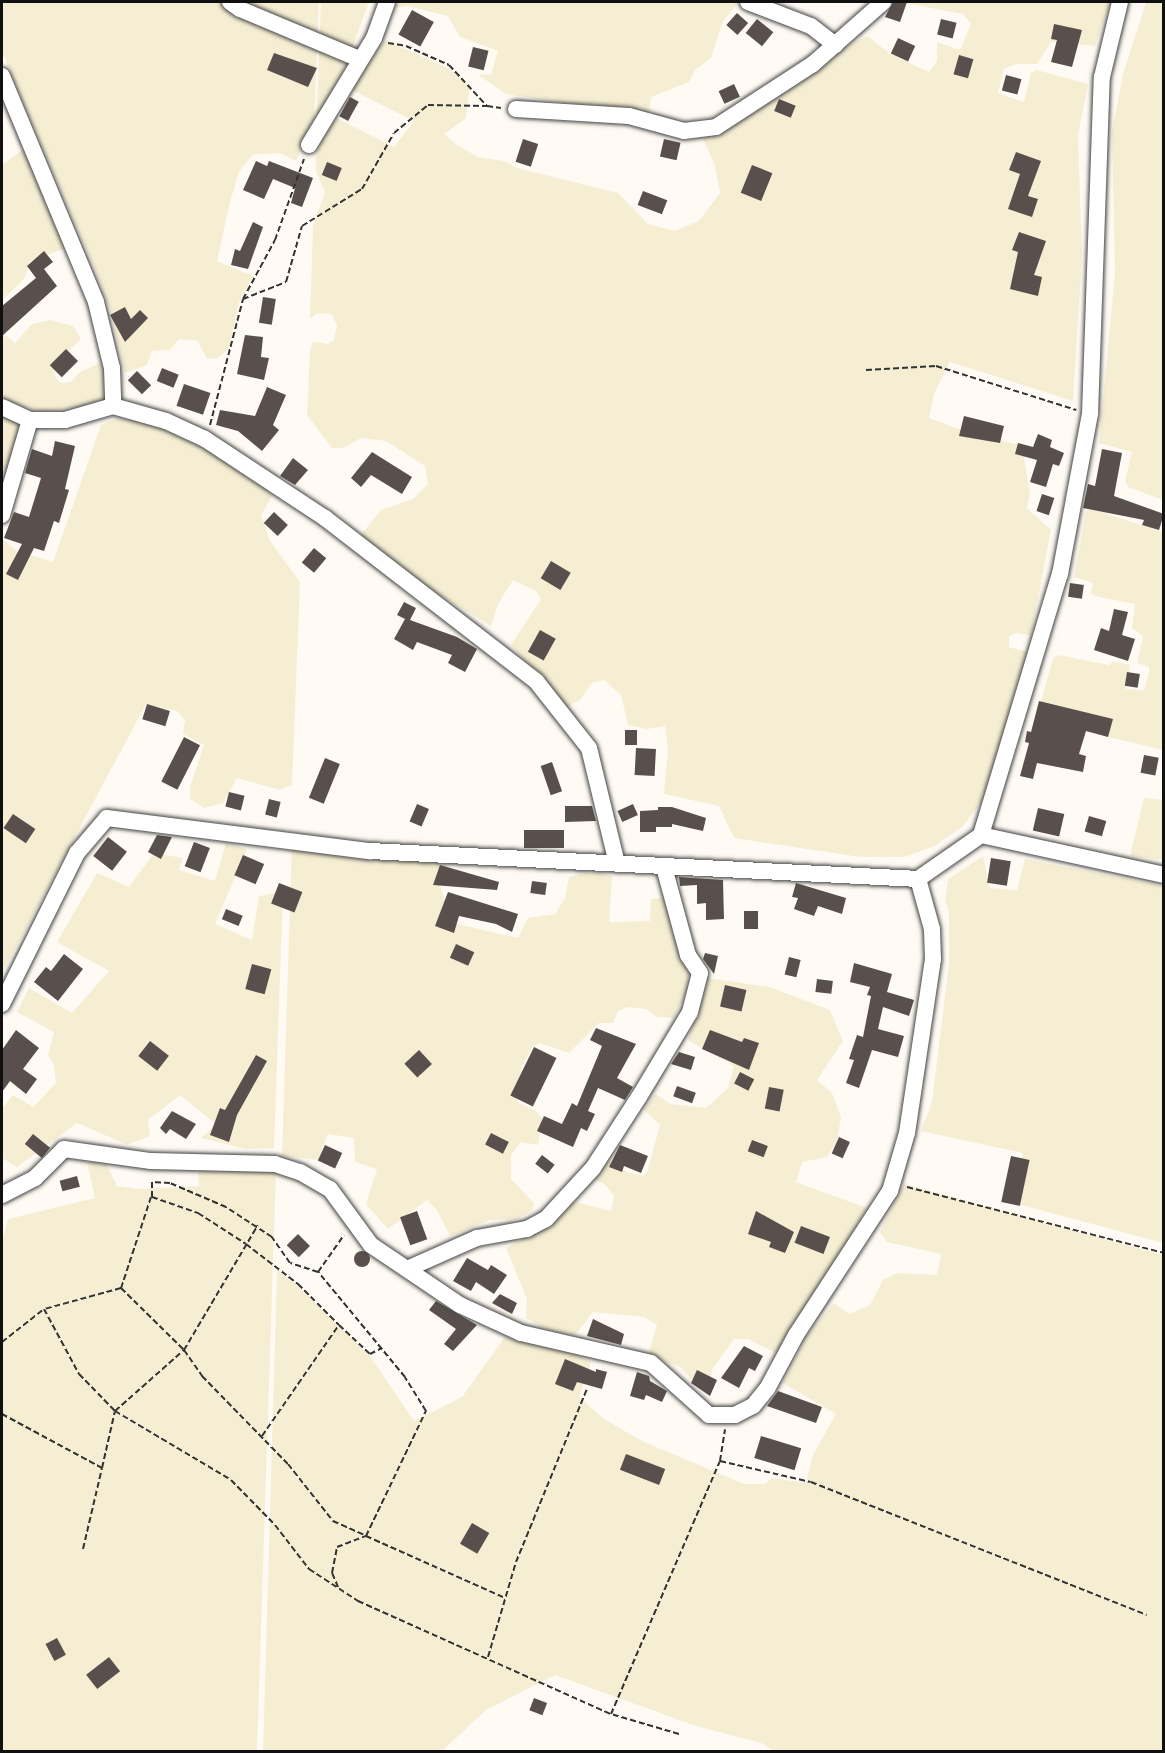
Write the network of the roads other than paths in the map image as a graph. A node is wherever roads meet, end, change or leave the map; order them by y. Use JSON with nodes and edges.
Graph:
{"nodes":[{"id":1,"x":230,"y":2,"type":"edge"},
{"id":2,"x":387,"y":2,"type":"edge"},
{"id":3,"x":748,"y":2,"type":"edge"},
{"id":4,"x":883,"y":2,"type":"edge"},
{"id":5,"x":1120,"y":2,"type":"edge"},
{"id":6,"x":835,"y":45,"type":"junction"},
{"id":7,"x":360,"y":59,"type":"junction"},
{"id":8,"x":2,"y":76,"type":"edge"},
{"id":9,"x":516,"y":109,"type":"road end"},
{"id":10,"x":309,"y":145,"type":"road end"},
{"id":11,"x":113,"y":406,"type":"junction"},
{"id":12,"x":2,"y":407,"type":"edge"},
{"id":13,"x":30,"y":420,"type":"junction"},
{"id":14,"x":2,"y":514,"type":"edge"},
{"id":15,"x":981,"y":836,"type":"junction"},
{"id":16,"x":617,"y":864,"type":"junction"},
{"id":17,"x":664,"y":867,"type":"junction"},
{"id":18,"x":1164,"y":875,"type":"edge"},
{"id":19,"x":918,"y":879,"type":"junction"},
{"id":20,"x":2,"y":1004,"type":"edge"},
{"id":21,"x":2,"y":1195,"type":"edge"},
{"id":22,"x":406,"y":1269,"type":"junction"}],
"edges":[{"from":1,"to":7,"type":"street"},
{"from":2,"to":7,"type":"street"},
{"from":3,"to":6,"type":"street"},
{"from":4,"to":6,"type":"street"},
{"from":5,"to":15,"type":"street"},
{"from":6,"to":9,"type":"street"},
{"from":7,"to":10,"type":"street"},
{"from":8,"to":11,"type":"street"},
{"from":11,"to":13,"type":"street"},
{"from":11,"to":16,"type":"street"},
{"from":12,"to":13,"type":"street"},
{"from":13,"to":14,"type":"street"},
{"from":15,"to":18,"type":"street"},
{"from":15,"to":19,"type":"street"},
{"from":16,"to":17,"type":"street"},
{"from":16,"to":20,"type":"street"},
{"from":17,"to":19,"type":"street"},
{"from":17,"to":22,"type":"street"},
{"from":19,"to":22,"type":"street"},
{"from":21,"to":22,"type":"street"}]}
